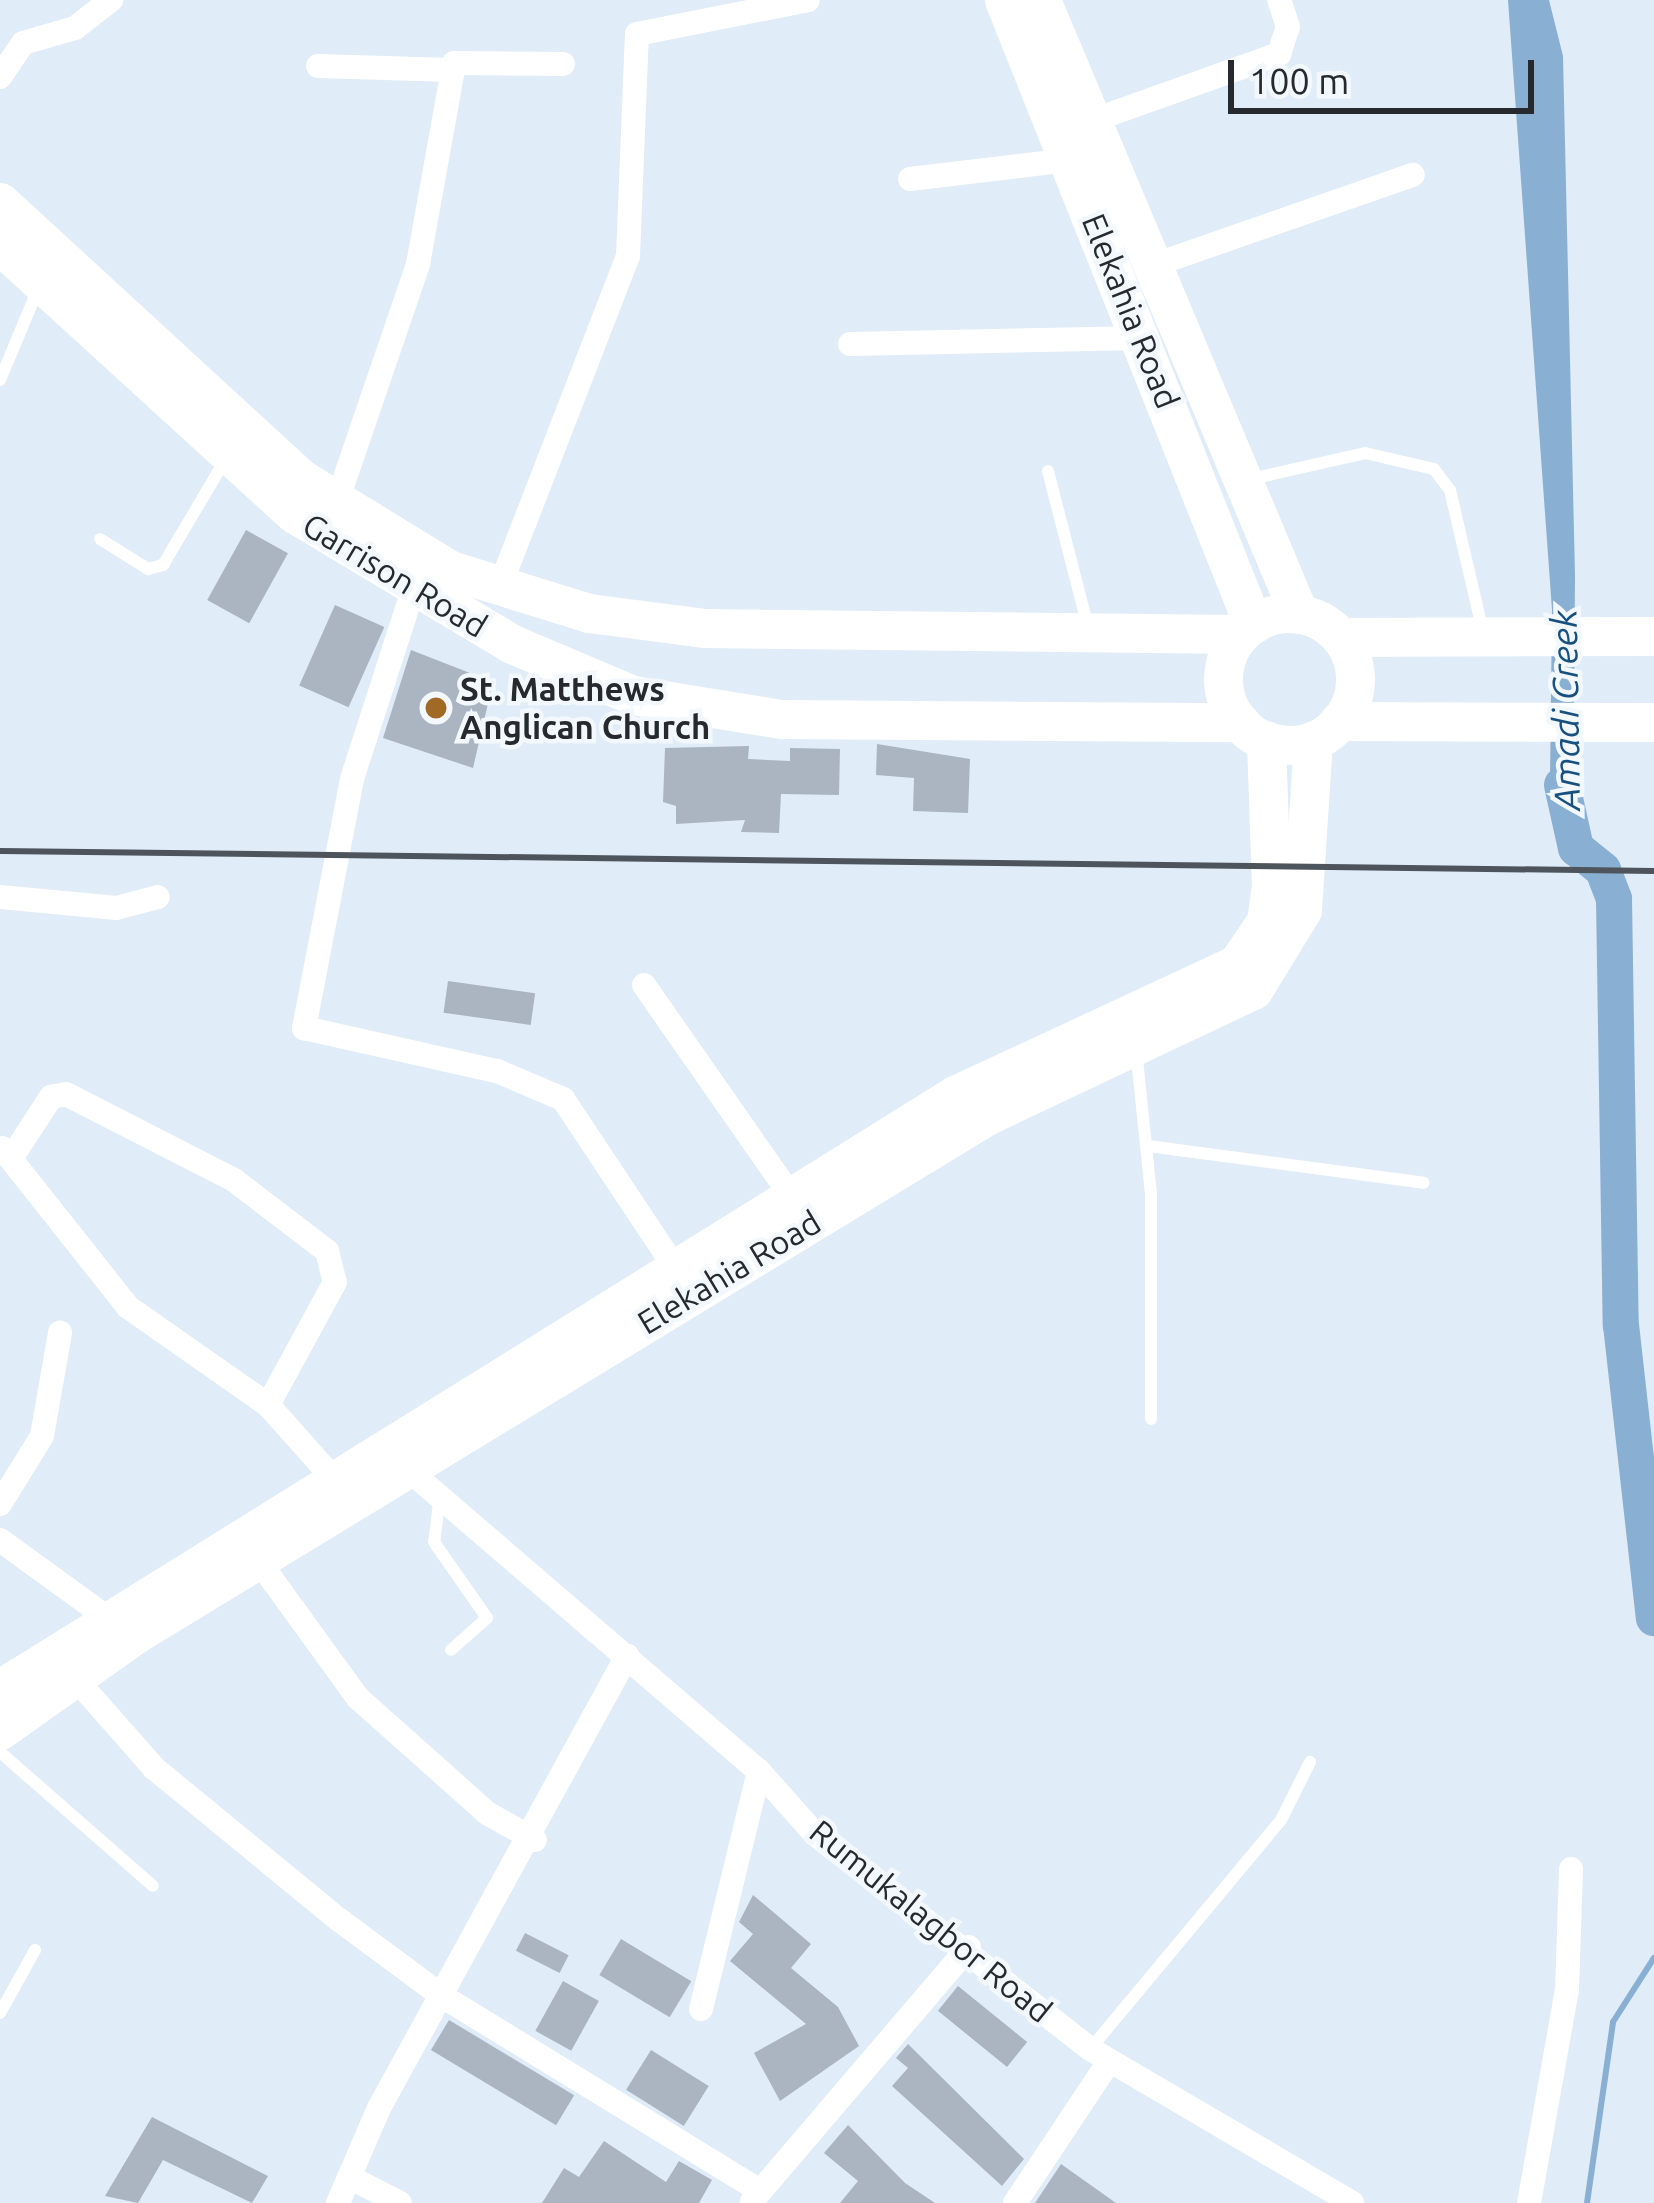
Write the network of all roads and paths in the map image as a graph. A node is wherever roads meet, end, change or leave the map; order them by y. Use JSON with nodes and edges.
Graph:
{"nodes":[{"id":1,"x":111,"y":0,"type":"edge"},
{"id":2,"x":808,"y":0,"type":"edge"},
{"id":3,"x":1004,"y":0,"type":"edge"},
{"id":4,"x":1042,"y":0,"type":"edge"},
{"id":5,"x":1279,"y":0,"type":"edge"},
{"id":6,"x":563,"y":64,"type":"dead end"},
{"id":7,"x":318,"y":66,"type":"dead end"},
{"id":8,"x":451,"y":70,"type":"junction"},
{"id":9,"x":0,"y":77,"type":"edge"},
{"id":10,"x":1091,"y":121,"type":"junction"},
{"id":11,"x":1070,"y":160,"type":"junction"},
{"id":12,"x":1413,"y":175,"type":"dead end"},
{"id":13,"x":910,"y":179,"type":"dead end"},
{"id":14,"x":0,"y":202,"type":"edge"},
{"id":15,"x":0,"y":244,"type":"edge"},
{"id":16,"x":1154,"y":265,"type":"junction"},
{"id":17,"x":40,"y":282,"type":"junction"},
{"id":18,"x":1142,"y":338,"type":"junction"},
{"id":19,"x":850,"y":344,"type":"dead end"},
{"id":20,"x":0,"y":380,"type":"edge"},
{"id":21,"x":226,"y":459,"type":"junction"},
{"id":22,"x":1048,"y":471,"type":"dead end"},
{"id":23,"x":1238,"y":482,"type":"junction"},
{"id":24,"x":336,"y":504,"type":"junction"},
{"id":25,"x":100,"y":539,"type":"dead end"},
{"id":26,"x":500,"y":586,"type":"junction"},
{"id":27,"x":413,"y":590,"type":"junction"},
{"id":28,"x":1299,"y":614,"type":"junction"},
{"id":29,"x":1247,"y":629,"type":"junction"},
{"id":30,"x":1484,"y":635,"type":"junction"},
{"id":31,"x":1654,"y":636,"type":"edge"},
{"id":32,"x":1340,"y":637,"type":"junction"},
{"id":33,"x":1091,"y":640,"type":"junction"},
{"id":34,"x":1654,"y":722,"type":"edge"},
{"id":35,"x":1253,"y":731,"type":"junction"},
{"id":36,"x":1326,"y":731,"type":"junction"},
{"id":37,"x":0,"y":897,"type":"edge"},
{"id":38,"x":158,"y":897,"type":"dead end"},
{"id":39,"x":644,"y":985,"type":"dead end"},
{"id":40,"x":1134,"y":1042,"type":"junction"},
{"id":41,"x":1148,"y":1146,"type":"junction"},
{"id":42,"x":6,"y":1152,"type":"edge"},
{"id":43,"x":1424,"y":1183,"type":"dead end"},
{"id":44,"x":791,"y":1196,"type":"junction"},
{"id":45,"x":676,"y":1269,"type":"junction"},
{"id":46,"x":60,"y":1333,"type":"dead end"},
{"id":47,"x":268,"y":1405,"type":"junction"},
{"id":48,"x":1151,"y":1419,"type":"dead end"},
{"id":49,"x":396,"y":1458,"type":"junction"},
{"id":50,"x":343,"y":1489,"type":"junction"},
{"id":51,"x":440,"y":1503,"type":"junction"},
{"id":52,"x":0,"y":1504,"type":"edge"},
{"id":53,"x":0,"y":1540,"type":"edge"},
{"id":54,"x":258,"y":1560,"type":"junction"},
{"id":55,"x":105,"y":1616,"type":"junction"},
{"id":56,"x":451,"y":1650,"type":"dead end"},
{"id":57,"x":627,"y":1656,"type":"junction"},
{"id":58,"x":73,"y":1676,"type":"junction"},
{"id":59,"x":0,"y":1689,"type":"edge"},
{"id":60,"x":0,"y":1730,"type":"edge"},
{"id":61,"x":0,"y":1752,"type":"edge"},
{"id":62,"x":1310,"y":1762,"type":"dead end"},
{"id":63,"x":759,"y":1771,"type":"junction"},
{"id":64,"x":535,"y":1840,"type":"junction"},
{"id":65,"x":1571,"y":1869,"type":"dead end"},
{"id":66,"x":153,"y":1886,"type":"dead end"},
{"id":67,"x":969,"y":1947,"type":"junction"},
{"id":68,"x":35,"y":1950,"type":"dead end"},
{"id":69,"x":442,"y":1996,"type":"junction"},
{"id":70,"x":701,"y":2009,"type":"dead end"},
{"id":71,"x":0,"y":2013,"type":"edge"},
{"id":72,"x":1099,"y":2056,"type":"junction"},
{"id":73,"x":350,"y":2177,"type":"junction"},
{"id":74,"x":1300,"y":2192,"type":"edge"},
{"id":75,"x":755,"y":2196,"type":"edge"},
{"id":76,"x":338,"y":2203,"type":"edge"},
{"id":77,"x":400,"y":2203,"type":"edge"},
{"id":78,"x":1015,"y":2203,"type":"edge"},
{"id":79,"x":1352,"y":2203,"type":"edge"},
{"id":80,"x":1529,"y":2203,"type":"edge"}],
"edges":[{"from":1,"to":9,"type":"street"},
{"from":2,"to":26,"type":"street"},
{"from":3,"to":11,"type":"main road","name":"Elekahia Road"},
{"from":4,"to":10,"type":"main road","name":"Elekahia Road"},
{"from":5,"to":10,"type":"street"},
{"from":6,"to":8,"type":"street"},
{"from":7,"to":8,"type":"street"},
{"from":8,"to":24,"type":"street"},
{"from":10,"to":16,"type":"main road","name":"Elekahia Road"},
{"from":11,"to":13,"type":"street"},
{"from":11,"to":18,"type":"main road","name":"Elekahia Road"},
{"from":12,"to":16,"type":"street"},
{"from":14,"to":24,"type":"main road","name":"Garrison Road"},
{"from":15,"to":17,"type":"main road","name":"Garrison Road"},
{"from":16,"to":23,"type":"main road","name":"Elekahia Road"},
{"from":17,"to":20,"type":"lane"},
{"from":17,"to":21,"type":"main road","name":"Garrison Road"},
{"from":18,"to":19,"type":"street"},
{"from":18,"to":29,"type":"main road","name":"Elekahia Road"},
{"from":21,"to":25,"type":"lane"},
{"from":21,"to":27,"type":"main road","name":"Garrison Road"},
{"from":22,"to":33,"type":"lane"},
{"from":23,"to":28,"type":"main road","name":"Elekahia Road"},
{"from":23,"to":30,"type":"lane"},
{"from":24,"to":26,"type":"main road","name":"Garrison Road"},
{"from":26,"to":33,"type":"main road","name":"Garrison Road"},
{"from":27,"to":35,"type":"main road","name":"Garrison Road"},
{"from":27,"to":45,"type":"street"},
{"from":28,"to":29,"type":"main road"},
{"from":28,"to":32,"type":"main road"},
{"from":29,"to":33,"type":"main road","name":"Garrison Road"},
{"from":29,"to":35,"type":"main road"},
{"from":30,"to":31,"type":"main road"},
{"from":30,"to":32,"type":"main road"},
{"from":32,"to":36,"type":"main road"},
{"from":34,"to":36,"type":"main road"},
{"from":35,"to":36,"type":"main road"},
{"from":35,"to":44,"type":"main road","name":"Elekahia Road"},
{"from":36,"to":40,"type":"main road","name":"Elekahia Road"},
{"from":37,"to":38,"type":"street"},
{"from":39,"to":44,"type":"street"},
{"from":40,"to":41,"type":"lane"},
{"from":40,"to":49,"type":"main road","name":"Elekahia Road"},
{"from":41,"to":43,"type":"lane"},
{"from":41,"to":48,"type":"lane"},
{"from":42,"to":47,"type":"street"},
{"from":42,"to":47,"type":"street"},
{"from":44,"to":45,"type":"main road","name":"Elekahia Road"},
{"from":45,"to":49,"type":"main road","name":"Elekahia Road"},
{"from":46,"to":52,"type":"street"},
{"from":47,"to":50,"type":"street"},
{"from":49,"to":50,"type":"main road","name":"Elekahia Road"},
{"from":49,"to":51,"type":"street","name":"Rumukalagbor Road"},
{"from":50,"to":54,"type":"main road","name":"Elekahia Road"},
{"from":50,"to":55,"type":"main road","name":"Elekahia Road"},
{"from":51,"to":56,"type":"lane"},
{"from":51,"to":57,"type":"street","name":"Rumukalagbor Road"},
{"from":53,"to":55,"type":"street"},
{"from":54,"to":58,"type":"main road","name":"Elekahia Road"},
{"from":54,"to":64,"type":"street"},
{"from":55,"to":59,"type":"main road","name":"Elekahia Road"},
{"from":57,"to":63,"type":"street","name":"Rumukalagbor Road"},
{"from":57,"to":64,"type":"street"},
{"from":58,"to":60,"type":"main road","name":"Elekahia Road"},
{"from":58,"to":69,"type":"street"},
{"from":61,"to":66,"type":"lane"},
{"from":62,"to":72,"type":"lane"},
{"from":63,"to":67,"type":"street","name":"Rumukalagbor Road"},
{"from":63,"to":70,"type":"street"},
{"from":64,"to":69,"type":"street"},
{"from":65,"to":80,"type":"street"},
{"from":67,"to":72,"type":"street","name":"Rumukalagbor Road"},
{"from":67,"to":75,"type":"street"},
{"from":68,"to":71,"type":"lane"},
{"from":69,"to":73,"type":"street"},
{"from":69,"to":75,"type":"street"},
{"from":72,"to":74,"type":"street","name":"Rumukalagbor Road"},
{"from":72,"to":78,"type":"street"},
{"from":73,"to":76,"type":"street"},
{"from":73,"to":77,"type":"street"},
{"from":74,"to":79,"type":"street","name":"Rumukalagbor Road"}]}
